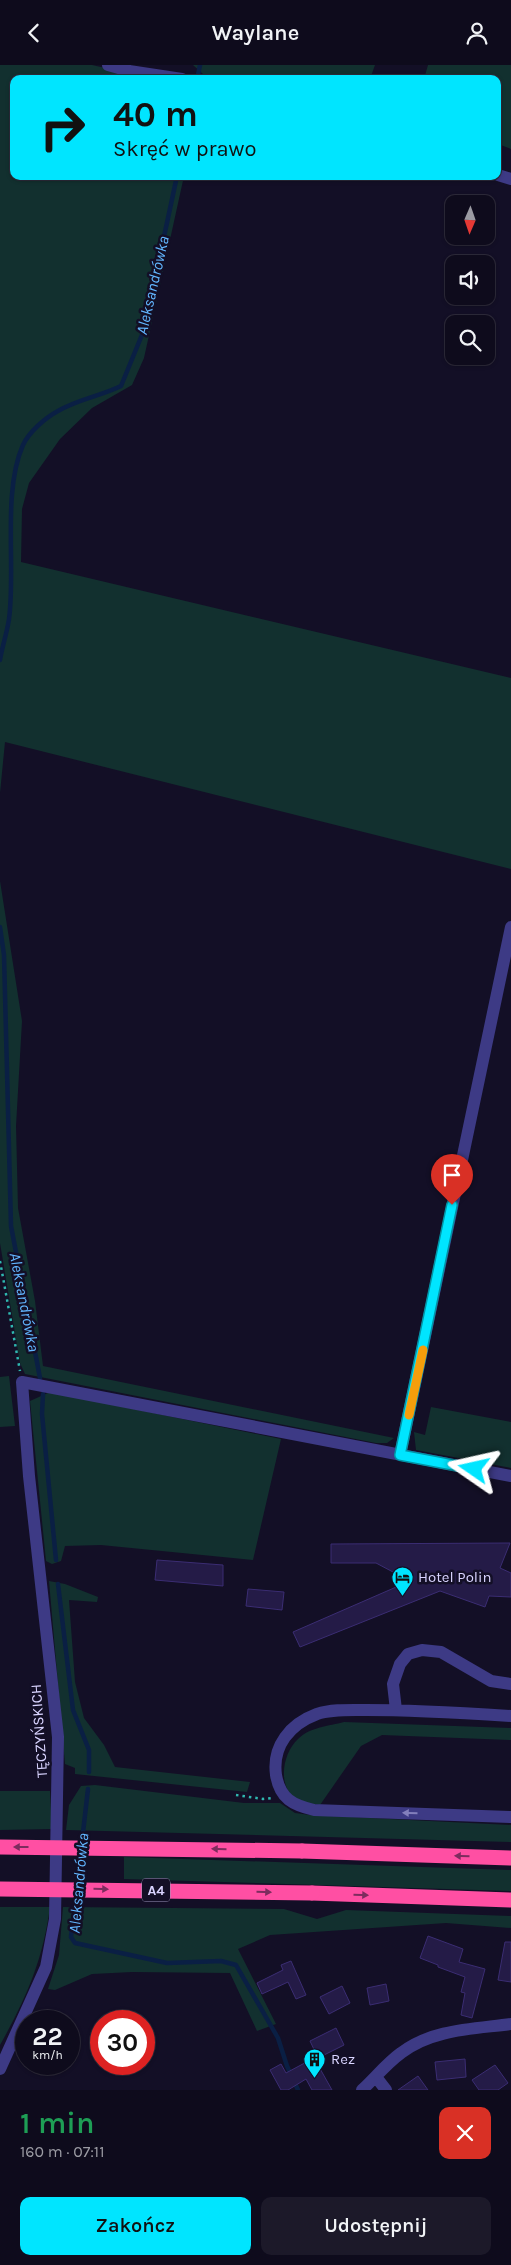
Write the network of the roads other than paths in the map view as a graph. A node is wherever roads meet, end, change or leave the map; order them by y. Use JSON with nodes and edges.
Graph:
{"nodes":[{"id":1,"x":108,"y":65,"type":"edge"},
{"id":2,"x":156,"y":75,"type":"edge"},
{"id":3,"x":511,"y":927,"type":"edge"},
{"id":4,"x":400,"y":1455,"type":"junction"},
{"id":5,"x":511,"y":1476,"type":"edge"},
{"id":6,"x":511,"y":1684,"type":"edge"},
{"id":7,"x":396,"y":1710,"type":"junction"},
{"id":8,"x":511,"y":1716,"type":"edge"},
{"id":9,"x":511,"y":1817,"type":"edge"},
{"id":10,"x":0,"y":1847,"type":"edge"},
{"id":11,"x":511,"y":1858,"type":"edge"},
{"id":12,"x":0,"y":1889,"type":"edge"},
{"id":13,"x":511,"y":1900,"type":"edge"},
{"id":14,"x":511,"y":2024,"type":"edge"},
{"id":15,"x":0,"y":2069,"type":"edge"},
{"id":16,"x":376,"y":2077,"type":"junction"},
{"id":17,"x":362,"y":2090,"type":"edge"},
{"id":18,"x":386,"y":2090,"type":"edge"}],
"edges":[{"from":1,"to":2,"type":"street"},
{"from":3,"to":4,"type":"street"},
{"from":4,"to":5,"type":"street"},
{"from":4,"to":15,"type":"street","name":"TĘCZYŃSKICH"},
{"from":6,"to":7,"type":"street"},
{"from":7,"to":8,"type":"street"},
{"from":9,"to":7,"type":"street","one_way":true},
{"from":11,"to":10,"type":"highway","one_way":true,"bridge":true},
{"from":12,"to":13,"type":"highway","number":"A4","one_way":true,"bridge":true},
{"from":14,"to":16,"type":"street"},
{"from":16,"to":17,"type":"street"},
{"from":16,"to":18,"type":"street"}]}
